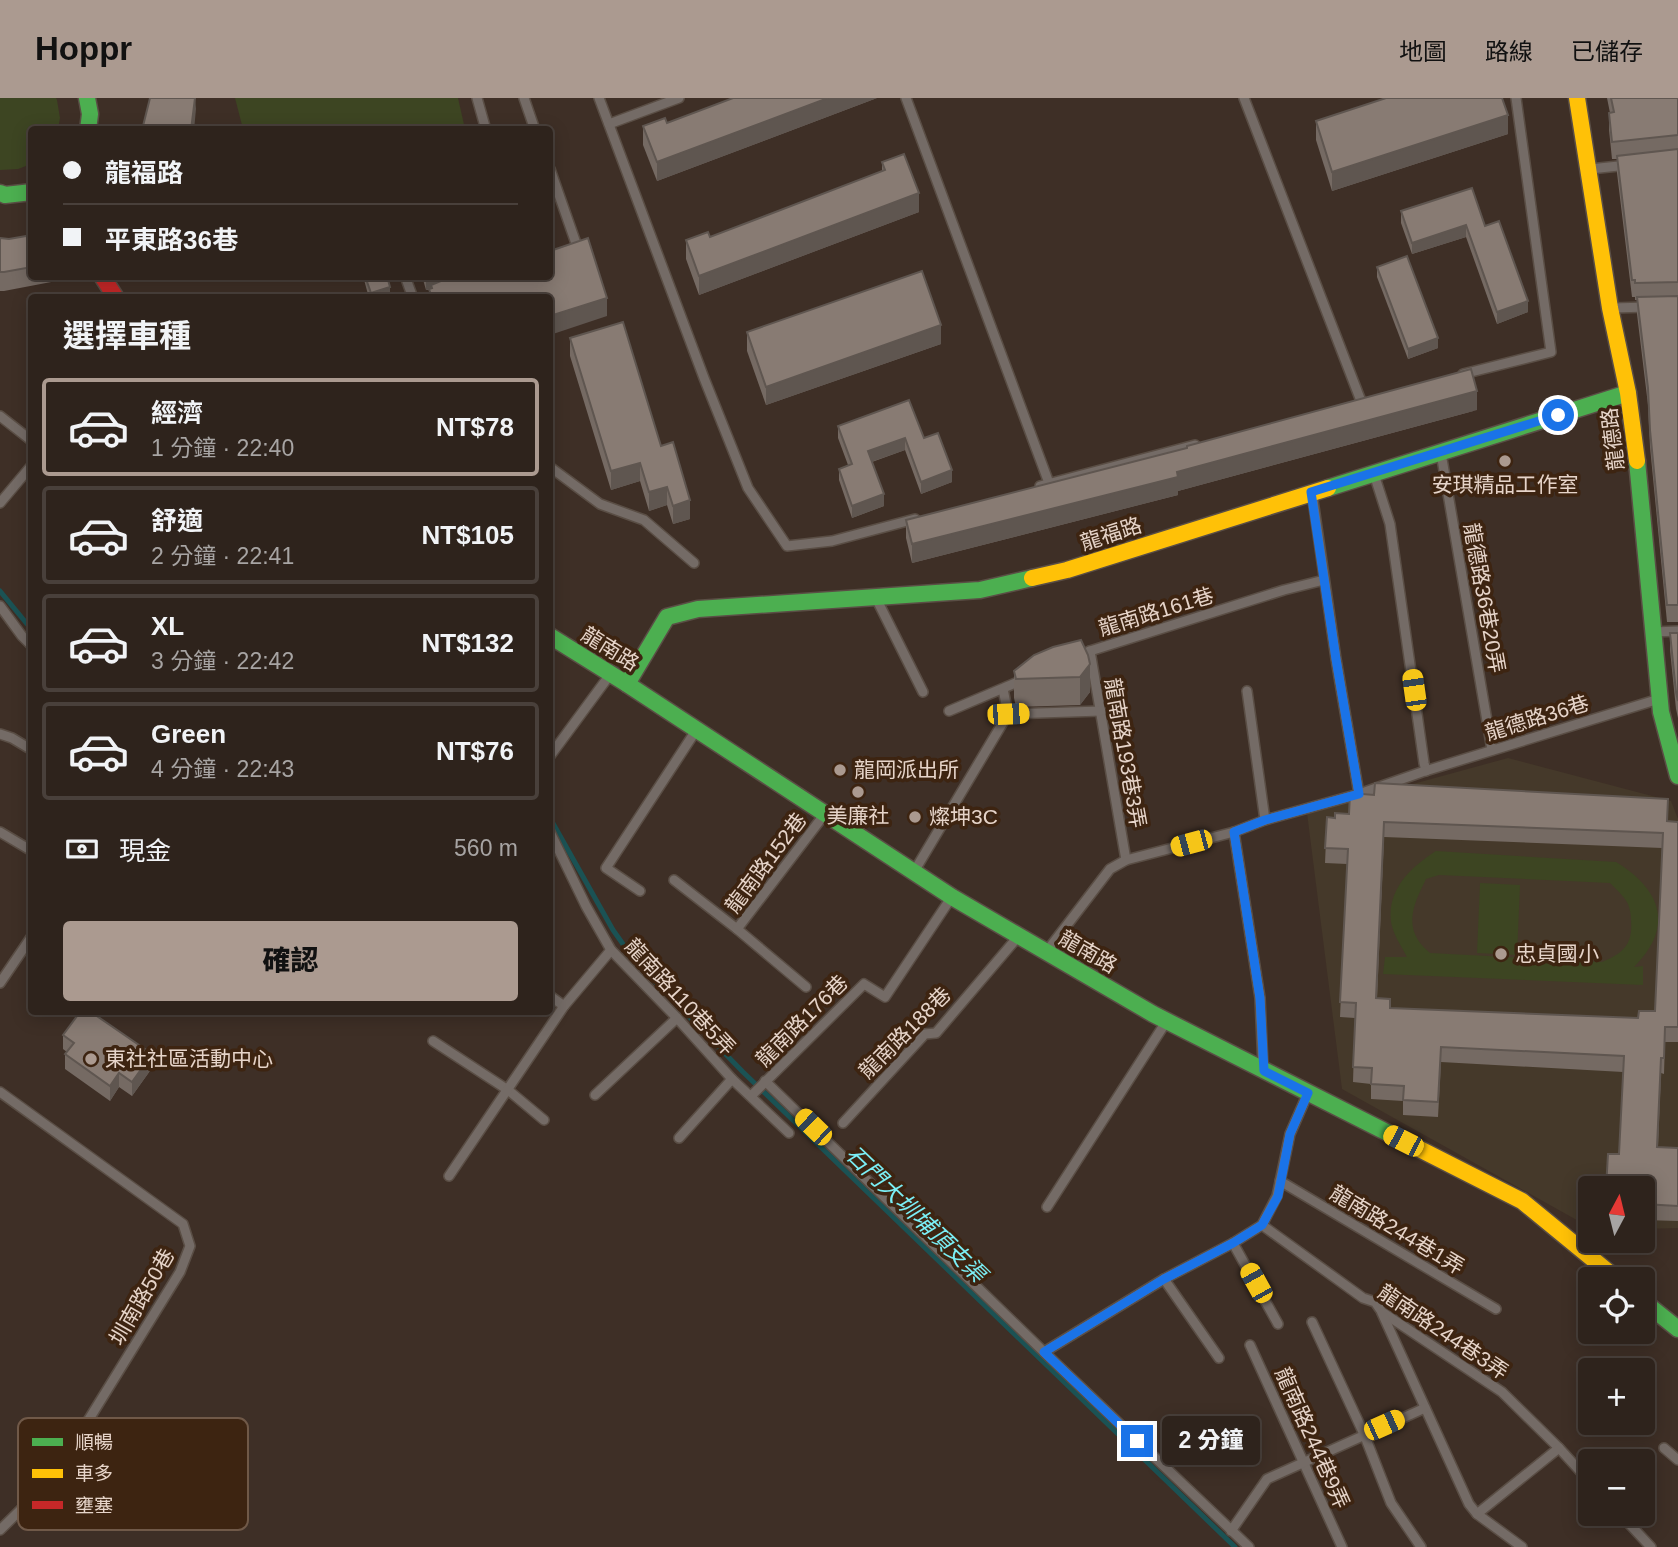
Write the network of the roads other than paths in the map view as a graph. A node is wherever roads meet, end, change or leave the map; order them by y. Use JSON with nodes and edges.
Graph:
{"nodes":[{"id":1,"x":87,"y":98,"type":"edge"},
{"id":2,"x":477,"y":98,"type":"edge"},
{"id":3,"x":524,"y":98,"type":"edge"},
{"id":4,"x":599,"y":98,"type":"edge"},
{"id":5,"x":679,"y":98,"type":"edge"},
{"id":6,"x":906,"y":98,"type":"edge"},
{"id":7,"x":1244,"y":98,"type":"edge"},
{"id":8,"x":1516,"y":98,"type":"edge"},
{"id":9,"x":1577,"y":98,"type":"edge"},
{"id":10,"x":609,"y":124,"type":"junction"},
{"id":11,"x":88,"y":126,"type":"edge"},
{"id":12,"x":485,"y":126,"type":"edge"},
{"id":13,"x":534,"y":126,"type":"edge"},
{"id":14,"x":1639,"y":164,"type":"edge"},
{"id":15,"x":1588,"y":169,"type":"junction"},
{"id":16,"x":553,"y":178,"type":"edge"},
{"id":17,"x":28,"y":192,"type":"edge"},
{"id":18,"x":0,"y":193,"type":"edge"},
{"id":19,"x":569,"y":251,"type":"edge"},
{"id":20,"x":1664,"y":306,"type":"edge"},
{"id":21,"x":1610,"y":308,"type":"junction"},
{"id":22,"x":1448,"y":378,"type":"edge"},
{"id":23,"x":1628,"y":393,"type":"junction"},
{"id":24,"x":1374,"y":397,"type":"edge"},
{"id":25,"x":1362,"y":401,"type":"junction"},
{"id":26,"x":1348,"y":404,"type":"edge"},
{"id":27,"x":0,"y":416,"type":"edge"},
{"id":28,"x":28,"y":438,"type":"edge"},
{"id":29,"x":1200,"y":443,"type":"edge"},
{"id":30,"x":1441,"y":451,"type":"junction"},
{"id":31,"x":553,"y":469,"type":"edge"},
{"id":32,"x":28,"y":470,"type":"edge"},
{"id":33,"x":1373,"y":472,"type":"junction"},
{"id":34,"x":1049,"y":483,"type":"junction"},
{"id":35,"x":1025,"y":490,"type":"edge"},
{"id":36,"x":1311,"y":492,"type":"junction"},
{"id":37,"x":0,"y":503,"type":"edge"},
{"id":38,"x":923,"y":517,"type":"edge"},
{"id":39,"x":694,"y":563,"type":"dead end"},
{"id":40,"x":1324,"y":580,"type":"junction"},
{"id":41,"x":876,"y":597,"type":"junction"},
{"id":42,"x":0,"y":606,"type":"edge"},
{"id":43,"x":1678,"y":631,"type":"edge"},
{"id":44,"x":1653,"y":632,"type":"junction"},
{"id":45,"x":553,"y":638,"type":"edge"},
{"id":46,"x":28,"y":642,"type":"edge"},
{"id":47,"x":1090,"y":651,"type":"junction"},
{"id":48,"x":1065,"y":662,"type":"edge"},
{"id":49,"x":1040,"y":672,"type":"edge"},
{"id":50,"x":610,"y":674,"type":"junction"},
{"id":51,"x":627,"y":684,"type":"junction"},
{"id":52,"x":1003,"y":689,"type":"junction"},
{"id":53,"x":1247,"y":691,"type":"dead end"},
{"id":54,"x":923,"y":692,"type":"dead end"},
{"id":55,"x":1659,"y":699,"type":"junction"},
{"id":56,"x":949,"y":711,"type":"dead end"},
{"id":57,"x":1101,"y":711,"type":"junction"},
{"id":58,"x":1008,"y":714,"type":"junction"},
{"id":59,"x":696,"y":730,"type":"junction"},
{"id":60,"x":0,"y":734,"type":"edge"},
{"id":61,"x":28,"y":748,"type":"edge"},
{"id":62,"x":1492,"y":750,"type":"junction"},
{"id":63,"x":553,"y":752,"type":"edge"},
{"id":64,"x":1426,"y":771,"type":"junction"},
{"id":65,"x":1678,"y":776,"type":"edge"},
{"id":66,"x":1359,"y":794,"type":"junction"},
{"id":67,"x":825,"y":814,"type":"junction"},
{"id":68,"x":1265,"y":820,"type":"junction"},
{"id":69,"x":0,"y":832,"type":"edge"},
{"id":70,"x":1234,"y":832,"type":"junction"},
{"id":71,"x":553,"y":838,"type":"edge"},
{"id":72,"x":28,"y":848,"type":"edge"},
{"id":73,"x":1126,"y":860,"type":"junction"},
{"id":74,"x":915,"y":872,"type":"junction"},
{"id":75,"x":674,"y":880,"type":"dead end"},
{"id":76,"x":640,"y":891,"type":"dead end"},
{"id":77,"x":952,"y":897,"type":"junction"},
{"id":78,"x":737,"y":929,"type":"junction"},
{"id":79,"x":1019,"y":936,"type":"junction"},
{"id":80,"x":28,"y":942,"type":"edge"},
{"id":81,"x":611,"y":950,"type":"junction"},
{"id":82,"x":1046,"y":952,"type":"junction"},
{"id":83,"x":0,"y":983,"type":"edge"},
{"id":84,"x":806,"y":987,"type":"dead end"},
{"id":85,"x":553,"y":998,"type":"edge"},
{"id":86,"x":564,"y":1006,"type":"junction"},
{"id":87,"x":677,"y":1018,"type":"junction"},
{"id":88,"x":1167,"y":1020,"type":"junction"},
{"id":89,"x":433,"y":1041,"type":"dead end"},
{"id":90,"x":1264,"y":1071,"type":"junction"},
{"id":91,"x":732,"y":1079,"type":"junction"},
{"id":92,"x":765,"y":1081,"type":"junction"},
{"id":93,"x":508,"y":1090,"type":"junction"},
{"id":94,"x":0,"y":1092,"type":"edge"},
{"id":95,"x":1308,"y":1093,"type":"junction"},
{"id":96,"x":595,"y":1095,"type":"dead end"},
{"id":97,"x":751,"y":1096,"type":"junction"},
{"id":98,"x":544,"y":1120,"type":"dead end"},
{"id":99,"x":843,"y":1123,"type":"dead end"},
{"id":100,"x":789,"y":1133,"type":"dead end"},
{"id":101,"x":679,"y":1138,"type":"dead end"},
{"id":102,"x":449,"y":1176,"type":"dead end"},
{"id":103,"x":1280,"y":1181,"type":"junction"},
{"id":104,"x":1047,"y":1207,"type":"dead end"},
{"id":105,"x":1262,"y":1225,"type":"junction"},
{"id":106,"x":1233,"y":1243,"type":"junction"},
{"id":107,"x":1603,"y":1267,"type":"edge"},
{"id":108,"x":1164,"y":1279,"type":"junction"},
{"id":109,"x":1496,"y":1309,"type":"dead end"},
{"id":110,"x":1655,"y":1311,"type":"edge"},
{"id":111,"x":1381,"y":1312,"type":"junction"},
{"id":112,"x":1312,"y":1322,"type":"dead end"},
{"id":113,"x":1278,"y":1324,"type":"dead end"},
{"id":114,"x":1678,"y":1329,"type":"edge"},
{"id":115,"x":1250,"y":1345,"type":"dead end"},
{"id":116,"x":1044,"y":1352,"type":"junction"},
{"id":117,"x":1219,"y":1358,"type":"dead end"},
{"id":118,"x":1424,"y":1408,"type":"junction"},
{"id":119,"x":90,"y":1418,"type":"edge"},
{"id":120,"x":1364,"y":1434,"type":"junction"},
{"id":121,"x":1559,"y":1448,"type":"junction"},
{"id":122,"x":1664,"y":1448,"type":"dead end"},
{"id":123,"x":1678,"y":1461,"type":"edge"},
{"id":124,"x":1305,"y":1464,"type":"junction"},
{"id":125,"x":1578,"y":1469,"type":"edge"},
{"id":126,"x":18,"y":1512,"type":"edge"},
{"id":127,"x":1477,"y":1514,"type":"junction"},
{"id":128,"x":1631,"y":1526,"type":"edge"},
{"id":129,"x":0,"y":1530,"type":"edge"},
{"id":130,"x":1231,"y":1531,"type":"junction"},
{"id":131,"x":1249,"y":1547,"type":"edge"},
{"id":132,"x":1342,"y":1547,"type":"edge"},
{"id":133,"x":1420,"y":1547,"type":"edge"},
{"id":134,"x":1522,"y":1547,"type":"edge"},
{"id":135,"x":1651,"y":1547,"type":"edge"}],
"edges":[{"from":1,"to":11,"type":"street"},
{"from":2,"to":12,"type":"lane"},
{"from":3,"to":13,"type":"lane"},
{"from":4,"to":10,"type":"lane"},
{"from":5,"to":10,"type":"lane"},
{"from":6,"to":34,"type":"lane"},
{"from":7,"to":25,"type":"lane"},
{"from":8,"to":22,"type":"lane"},
{"from":9,"to":15,"type":"street","name":"龍德路"},
{"from":10,"to":38,"type":"lane"},
{"from":14,"to":15,"type":"lane"},
{"from":15,"to":21,"type":"street","name":"龍德路"},
{"from":16,"to":19,"type":"lane"},
{"from":17,"to":18,"type":"street"},
{"from":20,"to":21,"type":"lane"},
{"from":21,"to":23,"type":"street","name":"龍德路"},
{"from":23,"to":30,"type":"street","name":"龍福路"},
{"from":23,"to":44,"type":"street","name":"龍德路"},
{"from":24,"to":25,"type":"lane"},
{"from":25,"to":26,"type":"lane"},
{"from":27,"to":28,"type":"lane"},
{"from":29,"to":34,"type":"lane"},
{"from":30,"to":33,"type":"street","name":"龍福路"},
{"from":30,"to":62,"type":"lane","name":"龍德路36巷20弄"},
{"from":31,"to":39,"type":"lane"},
{"from":32,"to":37,"type":"lane"},
{"from":33,"to":36,"type":"street","name":"龍福路"},
{"from":33,"to":64,"type":"lane"},
{"from":34,"to":35,"type":"lane"},
{"from":36,"to":40,"type":"lane"},
{"from":36,"to":41,"type":"street","name":"龍福路"},
{"from":40,"to":47,"type":"lane","name":"龍南路161巷"},
{"from":40,"to":66,"type":"lane"},
{"from":41,"to":51,"type":"street","name":"龍福路"},
{"from":41,"to":54,"type":"lane"},
{"from":42,"to":46,"type":"lane"},
{"from":43,"to":44,"type":"lane"},
{"from":44,"to":55,"type":"street","name":"龍德路"},
{"from":45,"to":50,"type":"street","name":"龍南路"},
{"from":47,"to":48,"type":"lane","name":"龍南路161巷"},
{"from":47,"to":57,"type":"lane","name":"龍南路193巷3弄"},
{"from":49,"to":52,"type":"lane"},
{"from":50,"to":51,"type":"street","name":"龍南路"},
{"from":50,"to":63,"type":"lane"},
{"from":51,"to":59,"type":"street","name":"龍南路"},
{"from":52,"to":56,"type":"lane"},
{"from":52,"to":58,"type":"lane"},
{"from":53,"to":68,"type":"lane"},
{"from":55,"to":62,"type":"lane","name":"龍德路36巷"},
{"from":55,"to":65,"type":"street","name":"龍德路"},
{"from":57,"to":58,"type":"lane"},
{"from":57,"to":73,"type":"lane","name":"龍南路193巷3弄"},
{"from":58,"to":74,"type":"lane"},
{"from":59,"to":67,"type":"street","name":"龍南路"},
{"from":59,"to":76,"type":"lane"},
{"from":60,"to":61,"type":"lane"},
{"from":62,"to":64,"type":"lane","name":"龍德路36巷"},
{"from":64,"to":66,"type":"lane","name":"龍德路36巷"},
{"from":66,"to":68,"type":"lane","name":"龍德路36巷"},
{"from":67,"to":74,"type":"street","name":"龍南路"},
{"from":67,"to":78,"type":"lane","name":"龍南路152巷"},
{"from":68,"to":70,"type":"lane","name":"龍德路36巷"},
{"from":69,"to":72,"type":"lane"},
{"from":70,"to":73,"type":"lane","name":"龍德路36巷"},
{"from":70,"to":90,"type":"lane"},
{"from":71,"to":81,"type":"lane","name":"龍南路110巷5弄"},
{"from":73,"to":82,"type":"lane"},
{"from":74,"to":77,"type":"street","name":"龍南路"},
{"from":75,"to":78,"type":"lane"},
{"from":77,"to":79,"type":"street","name":"龍南路"},
{"from":77,"to":92,"type":"lane","name":"龍南路176巷"},
{"from":78,"to":84,"type":"lane","name":"龍南路152巷"},
{"from":79,"to":82,"type":"street","name":"龍南路"},
{"from":79,"to":99,"type":"lane","name":"龍南路188巷"},
{"from":80,"to":83,"type":"lane"},
{"from":81,"to":86,"type":"lane"},
{"from":81,"to":87,"type":"lane","name":"龍南路110巷5弄"},
{"from":82,"to":88,"type":"street","name":"龍南路"},
{"from":85,"to":86,"type":"lane"},
{"from":86,"to":93,"type":"lane"},
{"from":87,"to":91,"type":"lane","name":"龍南路110巷5弄"},
{"from":87,"to":96,"type":"lane"},
{"from":88,"to":90,"type":"street","name":"龍南路"},
{"from":88,"to":104,"type":"lane"},
{"from":89,"to":93,"type":"lane"},
{"from":90,"to":95,"type":"street","name":"龍南路"},
{"from":91,"to":97,"type":"lane","name":"龍南路110巷5弄"},
{"from":91,"to":101,"type":"lane"},
{"from":92,"to":97,"type":"lane","name":"龍南路176巷"},
{"from":92,"to":116,"type":"lane"},
{"from":93,"to":98,"type":"lane"},
{"from":93,"to":102,"type":"lane"},
{"from":94,"to":119,"type":"lane","name":"圳南路50巷"},
{"from":95,"to":103,"type":"lane"},
{"from":95,"to":107,"type":"street","name":"龍南路"},
{"from":97,"to":100,"type":"lane","name":"龍南路110巷5弄"},
{"from":103,"to":105,"type":"lane"},
{"from":103,"to":109,"type":"lane","name":"龍南路244巷1弄"},
{"from":105,"to":106,"type":"lane"},
{"from":105,"to":111,"type":"lane","name":"龍南路244巷3弄"},
{"from":106,"to":108,"type":"lane"},
{"from":106,"to":113,"type":"lane"},
{"from":108,"to":116,"type":"lane"},
{"from":108,"to":117,"type":"lane"},
{"from":110,"to":114,"type":"street"},
{"from":111,"to":118,"type":"lane"},
{"from":111,"to":121,"type":"lane","name":"龍南路244巷3弄"},
{"from":112,"to":120,"type":"lane"},
{"from":115,"to":124,"type":"lane","name":"龍南路244巷9弄"},
{"from":116,"to":130,"type":"lane"},
{"from":118,"to":120,"type":"lane"},
{"from":118,"to":127,"type":"lane"},
{"from":120,"to":124,"type":"lane"},
{"from":120,"to":133,"type":"lane"},
{"from":121,"to":125,"type":"lane","name":"龍南路244巷3弄"},
{"from":121,"to":127,"type":"lane"},
{"from":122,"to":123,"type":"lane"},
{"from":124,"to":130,"type":"lane"},
{"from":124,"to":132,"type":"lane","name":"龍南路244巷9弄"},
{"from":126,"to":129,"type":"lane","name":"圳南路50巷"},
{"from":127,"to":134,"type":"lane"},
{"from":128,"to":135,"type":"lane"},
{"from":130,"to":131,"type":"lane"}]}
